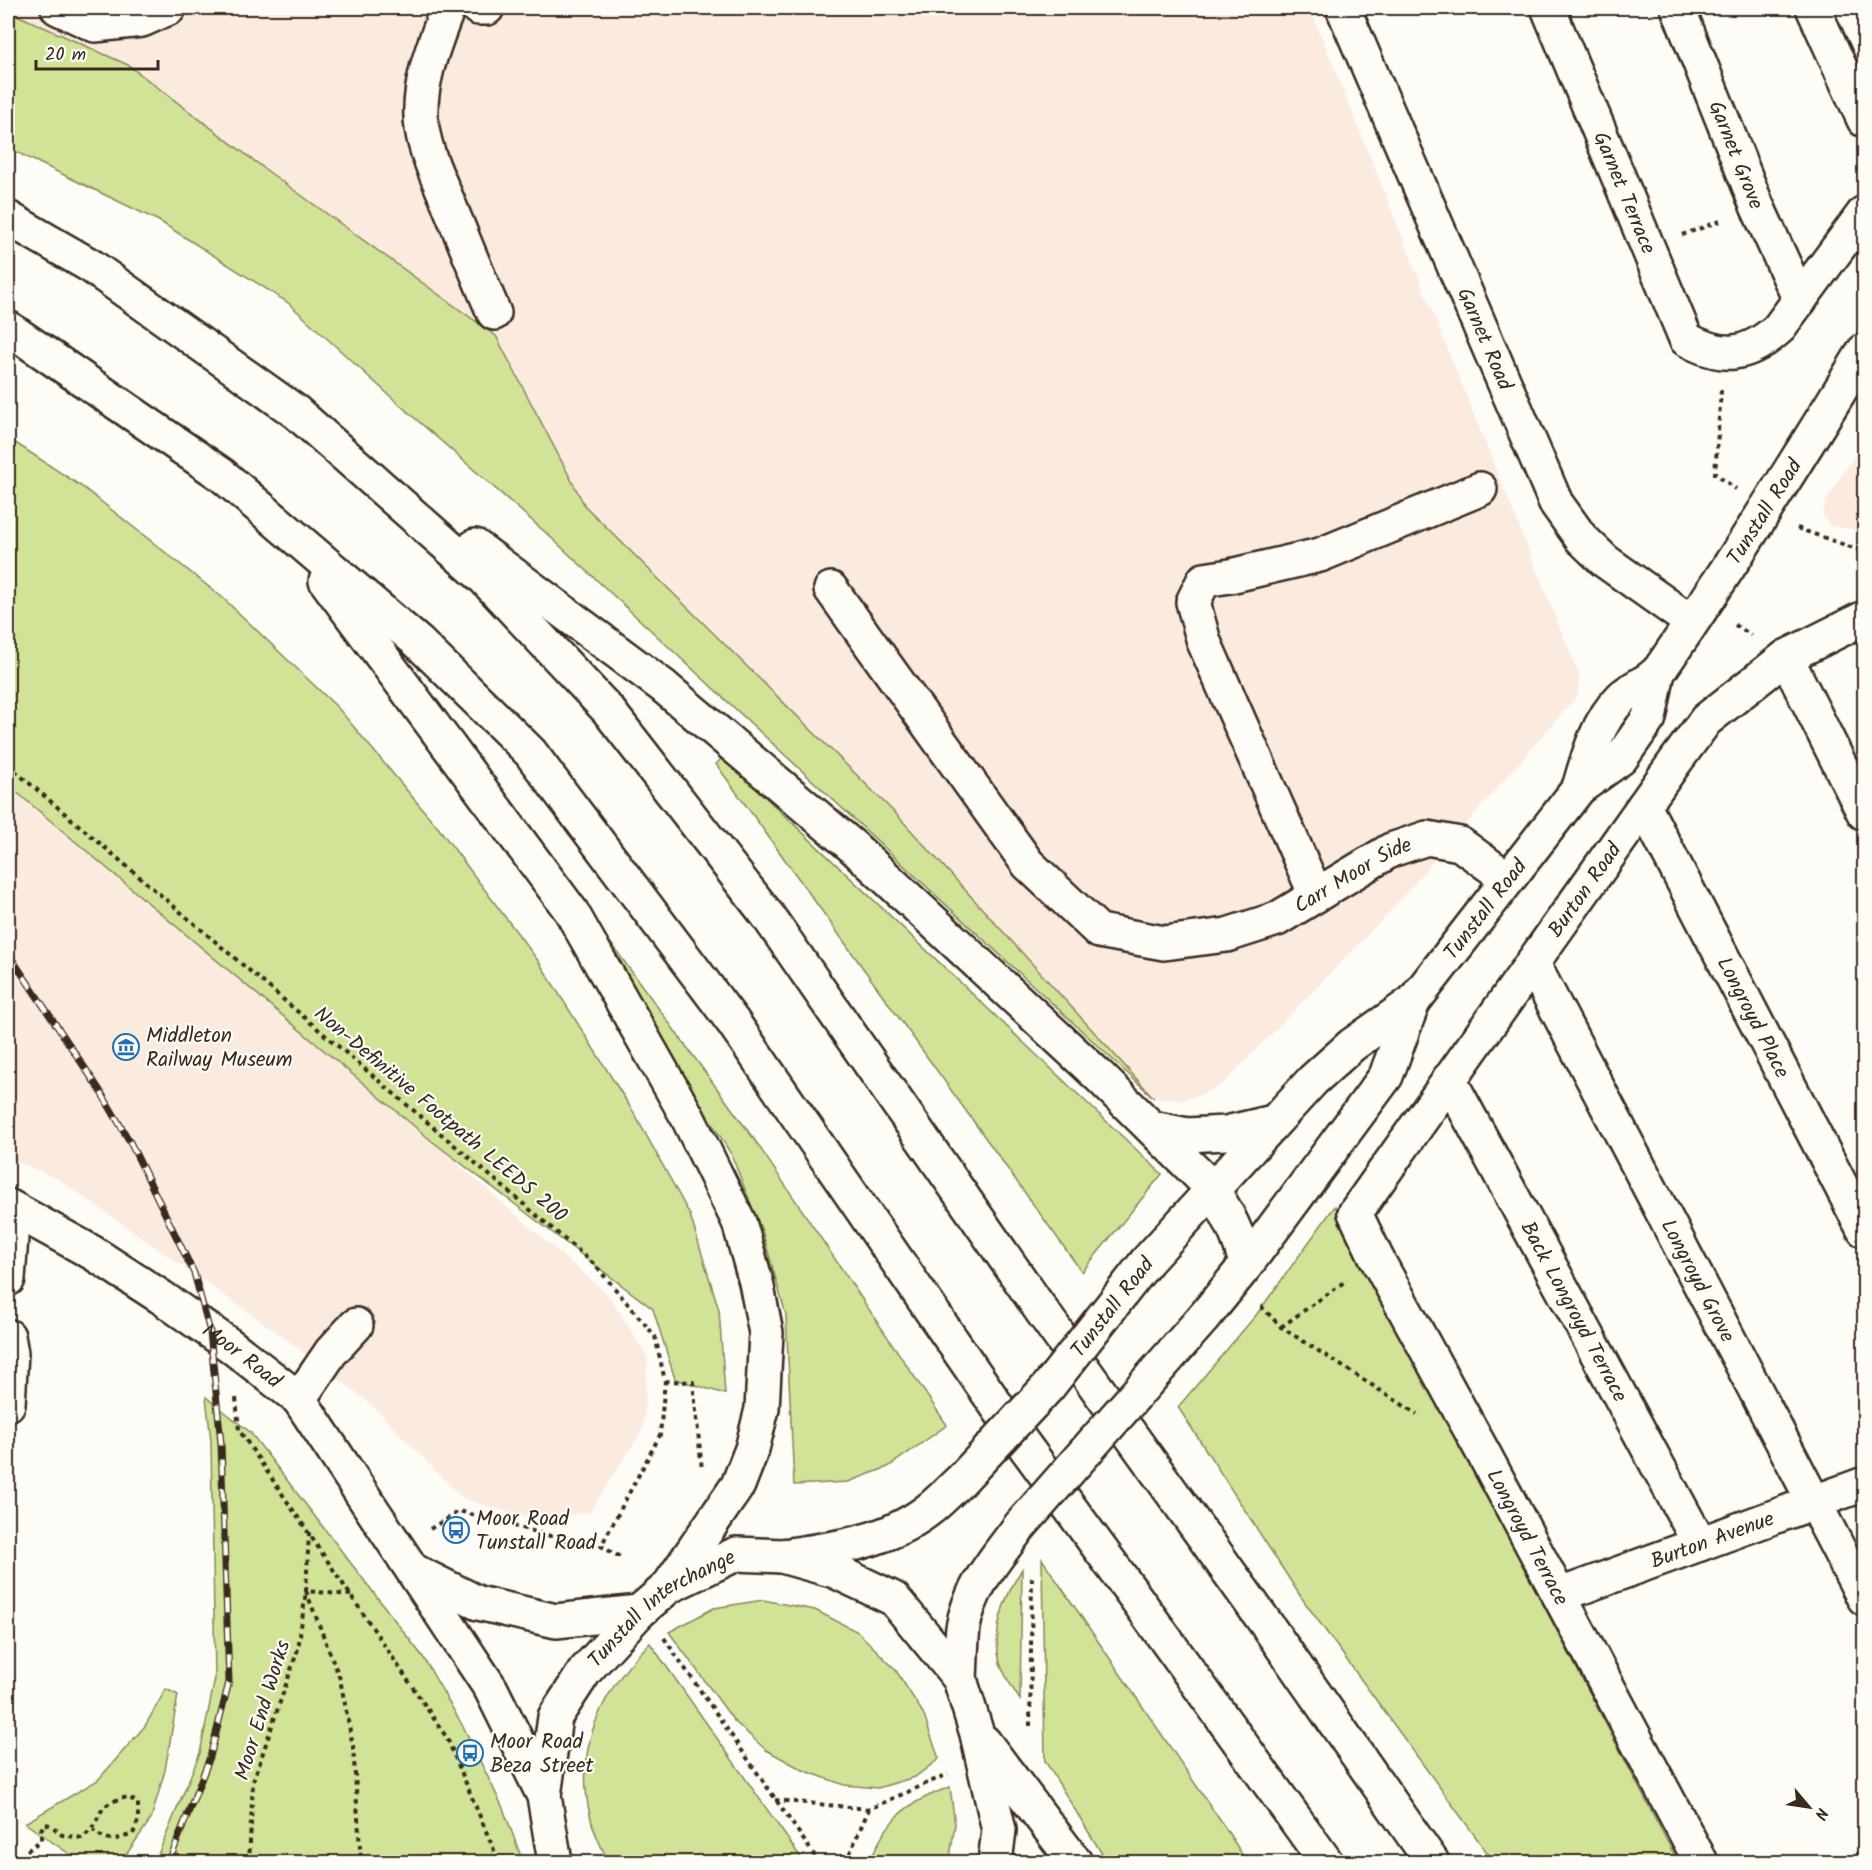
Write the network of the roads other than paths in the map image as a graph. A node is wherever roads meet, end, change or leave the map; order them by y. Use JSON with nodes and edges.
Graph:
{"nodes":[{"id":1,"x":58,"y":8,"type":"edge"},
{"id":2,"x":169,"y":8,"type":"edge"},
{"id":3,"x":448,"y":8,"type":"edge"},
{"id":4,"x":478,"y":8,"type":"edge"},
{"id":5,"x":487,"y":8,"type":"edge"},
{"id":6,"x":1343,"y":8,"type":"edge"},
{"id":7,"x":1548,"y":8,"type":"edge"},
{"id":8,"x":1678,"y":8,"type":"edge"},
{"id":9,"x":1813,"y":8,"type":"edge"},
{"id":10,"x":1864,"y":117,"type":"edge"},
{"id":11,"x":1864,"y":213,"type":"edge"},
{"id":12,"x":8,"y":218,"type":"edge"},
{"id":13,"x":1800,"y":300,"type":"junction"},
{"id":14,"x":494,"y":313,"type":"dead end"},
{"id":15,"x":8,"y":328,"type":"edge"},
{"id":16,"x":1864,"y":351,"type":"edge"},
{"id":17,"x":296,"y":412,"type":"junction"},
{"id":18,"x":1480,"y":489,"type":"dead end"},
{"id":19,"x":292,"y":535,"type":"junction"},
{"id":20,"x":831,"y":589,"type":"dead end"},
{"id":21,"x":1864,"y":618,"type":"edge"},
{"id":22,"x":1691,"y":622,"type":"junction"},
{"id":23,"x":1786,"y":657,"type":"junction"},
{"id":24,"x":1644,"y":806,"type":"junction"},
{"id":25,"x":1864,"y":813,"type":"edge"},
{"id":26,"x":1508,"y":879,"type":"junction"},
{"id":27,"x":1316,"y":895,"type":"junction"},
{"id":28,"x":1533,"y":963,"type":"junction"},
{"id":29,"x":1413,"y":1002,"type":"junction"},
{"id":30,"x":1449,"y":1079,"type":"junction"},
{"id":31,"x":1273,"y":1122,"type":"junction"},
{"id":32,"x":1152,"y":1128,"type":"junction"},
{"id":33,"x":1212,"y":1188,"type":"junction"},
{"id":34,"x":10,"y":1207,"type":"edge"},
{"id":35,"x":1355,"y":1213,"type":"joint"},
{"id":36,"x":1864,"y":1230,"type":"edge"},
{"id":37,"x":1246,"y":1265,"type":"junction"},
{"id":38,"x":8,"y":1279,"type":"edge"},
{"id":39,"x":356,"y":1324,"type":"dead end"},
{"id":40,"x":8,"y":1336,"type":"edge"},
{"id":41,"x":299,"y":1399,"type":"junction"},
{"id":42,"x":8,"y":1404,"type":"edge"},
{"id":43,"x":1864,"y":1484,"type":"edge"},
{"id":44,"x":1814,"y":1502,"type":"junction"},
{"id":45,"x":1700,"y":1544,"type":"junction"},
{"id":46,"x":782,"y":1556,"type":"junction"},
{"id":47,"x":406,"y":1559,"type":"junction"},
{"id":48,"x":668,"y":1587,"type":"junction"},
{"id":49,"x":1133,"y":1594,"type":"junction"},
{"id":50,"x":1560,"y":1595,"type":"junction"},
{"id":51,"x":1864,"y":1598,"type":"edge"},
{"id":52,"x":639,"y":1611,"type":"junction"},
{"id":53,"x":960,"y":1679,"type":"junction"},
{"id":54,"x":977,"y":1734,"type":"junction"},
{"id":55,"x":544,"y":1796,"type":"junction"},
{"id":56,"x":555,"y":1863,"type":"edge"},
{"id":57,"x":994,"y":1863,"type":"edge"},
{"id":58,"x":1075,"y":1863,"type":"edge"},
{"id":59,"x":1309,"y":1863,"type":"edge"},
{"id":60,"x":1326,"y":1863,"type":"edge"},
{"id":61,"x":1432,"y":1863,"type":"edge"},
{"id":62,"x":1701,"y":1863,"type":"edge"}],
"edges":[{"from":1,"to":2,"type":"main road"},
{"from":3,"to":14,"type":"main road"},
{"from":4,"to":5,"type":"main road"},
{"from":6,"to":22,"type":"main road","name":"Garnet Road"},
{"from":7,"to":13,"type":"main road","name":"Garnet Terrace"},
{"from":8,"to":13,"type":"main road","name":"Garnet Grove"},
{"from":9,"to":10,"type":"main road"},
{"from":11,"to":13,"type":"main road"},
{"from":12,"to":17,"type":"main road"},
{"from":15,"to":19,"type":"main road"},
{"from":16,"to":22,"type":"main road","name":"Tunstall Road"},
{"from":17,"to":32,"type":"main road"},
{"from":17,"to":61,"type":"main road"},
{"from":18,"to":27,"type":"main road"},
{"from":19,"to":48,"type":"main road"},
{"from":19,"to":49,"type":"main road"},
{"from":20,"to":27,"type":"main road","name":"Carr Moor Side"},
{"from":21,"to":23,"type":"main road","name":"Burton Road"},
{"from":22,"to":26,"type":"main road","name":"Tunstall Road"},
{"from":23,"to":24,"type":"main road","name":"Burton Road"},
{"from":23,"to":25,"type":"main road"},
{"from":24,"to":28,"type":"main road","name":"Burton Road"},
{"from":24,"to":36,"type":"main road","name":"Longroyd Place"},
{"from":26,"to":27,"type":"main road","name":"Carr Moor Side"},
{"from":26,"to":29,"type":"main road","name":"Tunstall Road"},
{"from":28,"to":30,"type":"main road","name":"Burton Road"},
{"from":28,"to":44,"type":"main road","name":"Longroyd Grove"},
{"from":29,"to":31,"type":"main road","name":"Tunstall Road"},
{"from":29,"to":37,"type":"main road","name":"Tunstall Road"},
{"from":30,"to":35,"type":"main road","name":"Burton Road"},
{"from":30,"to":45,"type":"main road","name":"Back Longroyd Terrace"},
{"from":31,"to":32,"type":"main road"},
{"from":31,"to":33,"type":"main road","name":"Tunstall Road"},
{"from":32,"to":33,"type":"main road"},
{"from":33,"to":37,"type":"main road"},
{"from":33,"to":46,"type":"main road","name":"Tunstall Road","bridge":true},
{"from":34,"to":38,"type":"main road"},
{"from":34,"to":41,"type":"main road","name":"Moor Road"},
{"from":35,"to":50,"type":"main road","name":"Longroyd Terrace"},
{"from":37,"to":53,"type":"main road","name":"Tunstall Road","bridge":true},
{"from":39,"to":41,"type":"main road"},
{"from":40,"to":42,"type":"main road"},
{"from":41,"to":47,"type":"main road","name":"Moor Road"},
{"from":43,"to":44,"type":"main road","name":"Burton Avenue"},
{"from":44,"to":45,"type":"main road","name":"Burton Avenue"},
{"from":44,"to":51,"type":"main road","name":"Longroyd Grove"},
{"from":45,"to":50,"type":"main road","name":"Burton Avenue"},
{"from":46,"to":48,"type":"main road","name":"Tunstall Interchange"},
{"from":46,"to":53,"type":"main road","name":"Tunstall Interchange"},
{"from":47,"to":52,"type":"main road","name":"Moor Road"},
{"from":47,"to":55,"type":"main road","name":"Moor Road"},
{"from":48,"to":52,"type":"main road","name":"Tunstall Interchange"},
{"from":49,"to":59,"type":"main road"},
{"from":49,"to":60,"type":"main road"},
{"from":50,"to":62,"type":"main road","name":"Longroyd Terrace"},
{"from":52,"to":55,"type":"main road","name":"Tunstall Interchange"},
{"from":53,"to":54,"type":"main road","name":"Tunstall Interchange"},
{"from":54,"to":57,"type":"main road","name":"Tunstall Interchange"},
{"from":54,"to":58,"type":"main road"},
{"from":55,"to":56,"type":"main road","name":"Tunstall Interchange"}]}
